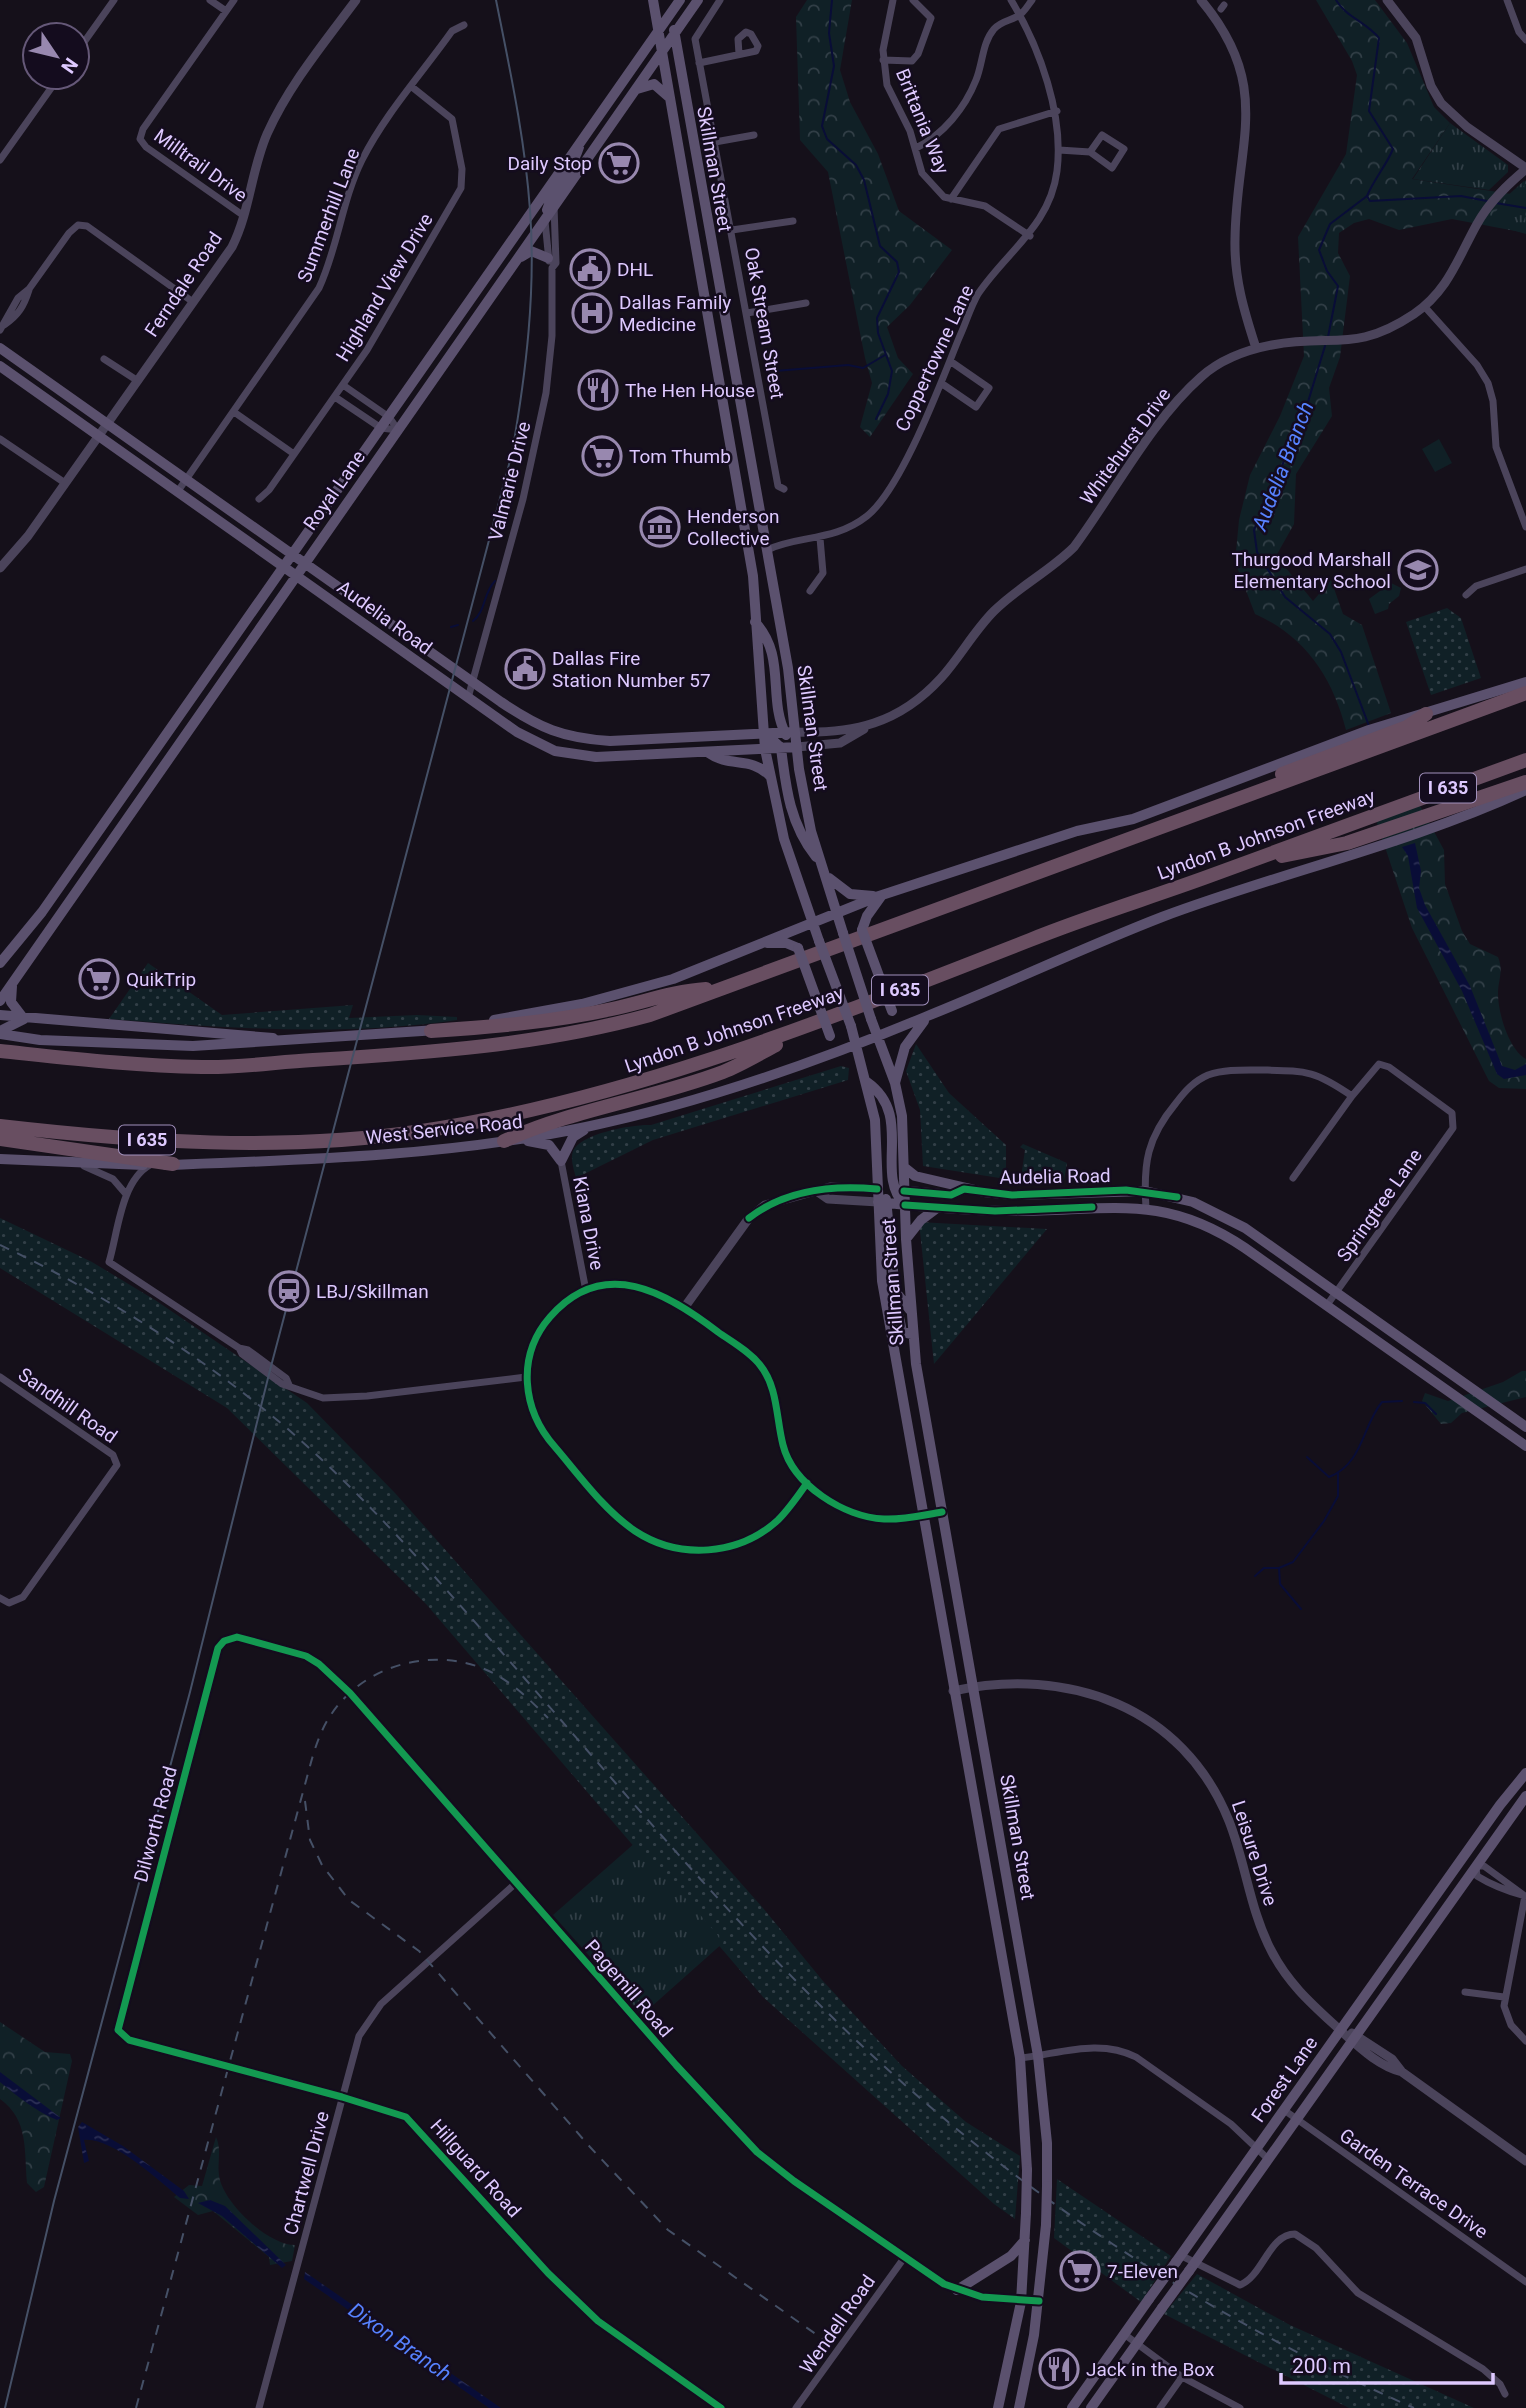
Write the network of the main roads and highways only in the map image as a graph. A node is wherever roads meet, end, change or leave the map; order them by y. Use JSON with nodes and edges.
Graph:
{"nodes":[{"id":1,"x":653,"y":0,"type":"edge"},
{"id":2,"x":668,"y":0,"type":"edge"},
{"id":3,"x":680,"y":0,"type":"edge"},
{"id":4,"x":698,"y":0,"type":"edge"},
{"id":5,"x":670,"y":13,"type":"junction"},
{"id":6,"x":659,"y":29,"type":"junction"},
{"id":7,"x":674,"y":34,"type":"junction"},
{"id":8,"x":663,"y":51,"type":"junction"},
{"id":9,"x":635,"y":90,"type":"junction"},
{"id":10,"x":670,"y":98,"type":"junction"},
{"id":11,"x":582,"y":138,"type":"junction"},
{"id":12,"x":545,"y":219,"type":"junction"},
{"id":13,"x":550,"y":263,"type":"road end"},
{"id":14,"x":508,"y":272,"type":"junction"},
{"id":15,"x":0,"y":348,"type":"edge"},
{"id":16,"x":0,"y":366,"type":"edge"},
{"id":17,"x":293,"y":555,"type":"junction"},
{"id":18,"x":304,"y":564,"type":"junction"},
{"id":19,"x":285,"y":567,"type":"junction"},
{"id":20,"x":296,"y":575,"type":"junction"},
{"id":21,"x":755,"y":621,"type":"junction"},
{"id":22,"x":427,"y":649,"type":"junction"},
{"id":23,"x":416,"y":661,"type":"junction"},
{"id":24,"x":212,"y":670,"type":"junction"},
{"id":25,"x":225,"y":677,"type":"junction"},
{"id":26,"x":1526,"y":682,"type":"edge"},
{"id":27,"x":1526,"y":693,"type":"edge"},
{"id":28,"x":183,"y":711,"type":"junction"},
{"id":29,"x":1426,"y":714,"type":"junction"},
{"id":30,"x":195,"y":720,"type":"junction"},
{"id":31,"x":764,"y":732,"type":"junction"},
{"id":32,"x":789,"y":732,"type":"junction"},
{"id":33,"x":797,"y":747,"type":"junction"},
{"id":34,"x":781,"y":748,"type":"junction"},
{"id":35,"x":765,"y":749,"type":"junction"},
{"id":36,"x":708,"y":752,"type":"junction"},
{"id":37,"x":1526,"y":760,"type":"edge"},
{"id":38,"x":770,"y":776,"type":"junction"},
{"id":39,"x":1526,"y":782,"type":"edge"},
{"id":40,"x":1526,"y":790,"type":"edge"},
{"id":41,"x":1231,"y":802,"type":"junction"},
{"id":42,"x":821,"y":863,"type":"junction"},
{"id":43,"x":1239,"y":865,"type":"junction"},
{"id":44,"x":826,"y":874,"type":"junction"},
{"id":45,"x":881,"y":896,"type":"junction"},
{"id":46,"x":47,"y":905,"type":"junction"},
{"id":47,"x":836,"y":912,"type":"junction"},
{"id":48,"x":60,"y":914,"type":"junction"},
{"id":49,"x":812,"y":921,"type":"junction"},
{"id":50,"x":759,"y":943,"type":"junction"},
{"id":51,"x":0,"y":963,"type":"edge"},
{"id":52,"x":13,"y":983,"type":"junction"},
{"id":53,"x":718,"y":988,"type":"junction"},
{"id":54,"x":0,"y":1001,"type":"edge"},
{"id":55,"x":0,"y":1015,"type":"edge"},
{"id":56,"x":931,"y":1015,"type":"junction"},
{"id":57,"x":827,"y":1018,"type":"junction"},
{"id":58,"x":24,"y":1019,"type":"junction"},
{"id":59,"x":920,"y":1020,"type":"junction"},
{"id":60,"x":1,"y":1031,"type":"edge"},
{"id":61,"x":431,"y":1031,"type":"junction"},
{"id":62,"x":877,"y":1037,"type":"junction"},
{"id":63,"x":300,"y":1039,"type":"junction"},
{"id":64,"x":857,"y":1044,"type":"junction"},
{"id":65,"x":0,"y":1051,"type":"edge"},
{"id":66,"x":812,"y":1060,"type":"junction"},
{"id":67,"x":867,"y":1082,"type":"junction"},
{"id":68,"x":895,"y":1083,"type":"junction"},
{"id":69,"x":0,"y":1126,"type":"edge"},
{"id":70,"x":589,"y":1127,"type":"junction"},
{"id":71,"x":0,"y":1139,"type":"edge"},
{"id":72,"x":504,"y":1141,"type":"junction"},
{"id":73,"x":0,"y":1159,"type":"edge"},
{"id":74,"x":173,"y":1164,"type":"junction"},
{"id":75,"x":905,"y":1168,"type":"junction"},
{"id":76,"x":877,"y":1189,"type":"junction"},
{"id":77,"x":964,"y":1189,"type":"junction"},
{"id":78,"x":899,"y":1190,"type":"junction"},
{"id":79,"x":1012,"y":1195,"type":"junction"},
{"id":80,"x":883,"y":1203,"type":"junction"},
{"id":81,"x":905,"y":1205,"type":"junction"},
{"id":82,"x":937,"y":1208,"type":"junction"},
{"id":83,"x":1016,"y":1211,"type":"junction"},
{"id":84,"x":906,"y":1239,"type":"junction"},
{"id":85,"x":1236,"y":1241,"type":"junction"},
{"id":86,"x":1266,"y":1243,"type":"junction"},
{"id":87,"x":887,"y":1306,"type":"junction"},
{"id":88,"x":911,"y":1310,"type":"junction"},
{"id":89,"x":912,"y":1334,"type":"junction"},
{"id":90,"x":1526,"y":1427,"type":"edge"},
{"id":91,"x":1526,"y":1446,"type":"edge"},
{"id":92,"x":1526,"y":1773,"type":"edge"},
{"id":93,"x":1526,"y":1796,"type":"edge"},
{"id":94,"x":1464,"y":1856,"type":"junction"},
{"id":95,"x":1476,"y":1866,"type":"junction"},
{"id":96,"x":1007,"y":1873,"type":"junction"},
{"id":97,"x":988,"y":1876,"type":"junction"},
{"id":98,"x":1027,"y":2143,"type":"junction"},
{"id":99,"x":1047,"y":2143,"type":"junction"},
{"id":100,"x":1025,"y":2240,"type":"junction"},
{"id":101,"x":957,"y":2290,"type":"road end"},
{"id":102,"x":1074,"y":2407,"type":"edge"},
{"id":103,"x":998,"y":2408,"type":"edge"},
{"id":104,"x":1018,"y":2408,"type":"edge"},
{"id":105,"x":1091,"y":2408,"type":"edge"}],
"edges":[{"from":1,"to":6,"type":"main road","name":"Skillman Street"},
{"from":2,"to":5,"type":"main road","name":"Skillman Street"},
{"from":3,"to":5,"type":"main road","name":"Royal Lane"},
{"from":4,"to":7,"type":"main road","name":"Royal Lane"},
{"from":5,"to":6,"type":"main road","name":"Royal Lane"},
{"from":5,"to":7,"type":"main road","name":"Skillman Street"},
{"from":6,"to":8,"type":"main road","name":"Skillman Street"},
{"from":6,"to":11,"type":"main road","name":"Royal Lane"},
{"from":7,"to":8,"type":"main road","name":"Royal Lane"},
{"from":7,"to":32,"type":"main road","name":"Skillman Street"},
{"from":8,"to":9,"type":"main road","name":"Royal Lane"},
{"from":8,"to":10,"type":"main road","name":"Skillman Street"},
{"from":9,"to":10,"type":"main road"},
{"from":9,"to":12,"type":"main road","name":"Royal Lane"},
{"from":10,"to":21,"type":"main road","name":"Skillman Street"},
{"from":11,"to":12,"type":"main road"},
{"from":11,"to":17,"type":"main road","name":"Royal Lane"},
{"from":12,"to":14,"type":"main road","name":"Royal Lane"},
{"from":13,"to":14,"type":"main road"},
{"from":14,"to":18,"type":"main road","name":"Royal Lane"},
{"from":15,"to":17,"type":"main road","name":"Audelia Road"},
{"from":16,"to":19,"type":"main road","name":"Audelia Road"},
{"from":17,"to":18,"type":"main road","name":"Audelia Road"},
{"from":17,"to":19,"type":"main road","name":"Royal Lane"},
{"from":18,"to":20,"type":"main road","name":"Royal Lane"},
{"from":18,"to":22,"type":"main road","name":"Audelia Road"},
{"from":19,"to":20,"type":"main road","name":"Audelia Road"},
{"from":19,"to":24,"type":"main road","name":"Royal Lane"},
{"from":20,"to":23,"type":"main road","name":"Audelia Road"},
{"from":20,"to":25,"type":"main road","name":"Royal Lane"},
{"from":21,"to":31,"type":"main road","name":"Skillman Street"},
{"from":21,"to":32,"type":"main road"},
{"from":22,"to":23,"type":"main road"},
{"from":22,"to":31,"type":"main road","name":"Audelia Road"},
{"from":23,"to":36,"type":"main road","name":"Audelia Road"},
{"from":24,"to":25,"type":"main road"},
{"from":24,"to":28,"type":"main road","name":"Royal Lane"},
{"from":25,"to":30,"type":"main road","name":"Royal Lane"},
{"from":26,"to":29,"type":"main road"},
{"from":27,"to":41,"type":"highway"},
{"from":28,"to":30,"type":"main road"},
{"from":28,"to":46,"type":"main road","name":"Royal Lane"},
{"from":29,"to":41,"type":"highway"},
{"from":29,"to":45,"type":"main road"},
{"from":30,"to":48,"type":"main road","name":"Royal Lane"},
{"from":31,"to":32,"type":"main road","name":"Audelia Road"},
{"from":31,"to":34,"type":"main road"},
{"from":31,"to":35,"type":"main road","name":"Skillman Street"},
{"from":32,"to":33,"type":"main road"},
{"from":33,"to":34,"type":"main road","name":"Audelia Road"},
{"from":33,"to":42,"type":"main road","name":"Skillman Street"},
{"from":34,"to":35,"type":"main road","name":"Audelia Road"},
{"from":34,"to":42,"type":"main road"},
{"from":35,"to":36,"type":"main road","name":"Audelia Road"},
{"from":35,"to":38,"type":"main road","name":"Skillman Street"},
{"from":36,"to":38,"type":"main road"},
{"from":37,"to":43,"type":"highway","name":"Lyndon B Johnson Freeway","number":"I 635"},
{"from":38,"to":49,"type":"main road","name":"Skillman Street"},
{"from":39,"to":43,"type":"highway"},
{"from":40,"to":56,"type":"main road","name":"West Service Road"},
{"from":41,"to":53,"type":"highway"},
{"from":42,"to":44,"type":"main road","name":"Skillman Street"},
{"from":43,"to":57,"type":"highway","name":"Lyndon B Johnson Freeway","number":"I 635"},
{"from":44,"to":45,"type":"main road"},
{"from":44,"to":47,"type":"main road","name":"Skillman Street"},
{"from":45,"to":47,"type":"main road"},
{"from":45,"to":59,"type":"main road","bridge":true},
{"from":46,"to":48,"type":"main road"},
{"from":46,"to":51,"type":"main road","name":"Royal Lane"},
{"from":47,"to":49,"type":"main road"},
{"from":47,"to":62,"type":"main road","name":"Skillman Street","bridge":true},
{"from":48,"to":52,"type":"main road","name":"Royal Lane"},
{"from":49,"to":50,"type":"main road"},
{"from":49,"to":64,"type":"main road","name":"Skillman Street","bridge":true},
{"from":50,"to":61,"type":"main road"},
{"from":50,"to":66,"type":"main road","bridge":true},
{"from":52,"to":54,"type":"main road","name":"Royal Lane"},
{"from":52,"to":58,"type":"main road"},
{"from":53,"to":61,"type":"highway"},
{"from":53,"to":65,"type":"highway"},
{"from":55,"to":58,"type":"main road"},
{"from":56,"to":59,"type":"main road","name":"West Service Road"},
{"from":56,"to":68,"type":"main road"},
{"from":57,"to":69,"type":"highway","name":"Lyndon B Johnson Freeway","number":"I 635"},
{"from":57,"to":72,"type":"highway"},
{"from":58,"to":60,"type":"main road"},
{"from":58,"to":63,"type":"main road"},
{"from":59,"to":62,"type":"main road","name":"West Service Road"},
{"from":60,"to":63,"type":"main road"},
{"from":61,"to":63,"type":"main road"},
{"from":62,"to":64,"type":"main road","name":"West Service Road"},
{"from":62,"to":68,"type":"main road","name":"Skillman Street"},
{"from":64,"to":66,"type":"main road","name":"West Service Road"},
{"from":64,"to":67,"type":"main road","name":"Skillman Street"},
{"from":66,"to":70,"type":"main road","name":"West Service Road"},
{"from":67,"to":76,"type":"main road","name":"Skillman Street"},
{"from":67,"to":78,"type":"main road"},
{"from":68,"to":75,"type":"main road","name":"Skillman Street"},
{"from":70,"to":72,"type":"main road","name":"West Service Road"},
{"from":70,"to":72,"type":"main road"},
{"from":71,"to":74,"type":"highway"},
{"from":72,"to":74,"type":"main road","name":"West Service Road"},
{"from":73,"to":74,"type":"main road","name":"West Service Road"},
{"from":75,"to":77,"type":"main road"},
{"from":75,"to":78,"type":"main road","name":"Skillman Street"},
{"from":76,"to":78,"type":"main road","name":"Audelia Road"},
{"from":76,"to":80,"type":"main road","name":"Skillman Street"},
{"from":77,"to":78,"type":"main road","name":"Audelia Road"},
{"from":77,"to":79,"type":"main road","name":"Audelia Road"},
{"from":78,"to":81,"type":"main road","name":"Skillman Street"},
{"from":79,"to":83,"type":"main road"},
{"from":79,"to":86,"type":"main road","name":"Audelia Road"},
{"from":80,"to":81,"type":"main road","name":"Audelia Road"},
{"from":80,"to":87,"type":"main road","name":"Skillman Street"},
{"from":80,"to":88,"type":"main road"},
{"from":81,"to":82,"type":"main road","name":"Audelia Road"},
{"from":81,"to":84,"type":"main road","name":"Skillman Street"},
{"from":82,"to":83,"type":"main road","name":"Audelia Road"},
{"from":82,"to":84,"type":"main road"},
{"from":83,"to":85,"type":"main road","name":"Audelia Road"},
{"from":84,"to":88,"type":"main road","name":"Skillman Street"},
{"from":85,"to":86,"type":"main road"},
{"from":85,"to":91,"type":"main road","name":"Audelia Road"},
{"from":86,"to":90,"type":"main road","name":"Audelia Road"},
{"from":87,"to":89,"type":"main road"},
{"from":87,"to":97,"type":"main road","name":"Skillman Street"},
{"from":88,"to":89,"type":"main road","name":"Skillman Street"},
{"from":89,"to":96,"type":"main road","name":"Skillman Street"},
{"from":92,"to":94,"type":"main road","name":"Forest Lane"},
{"from":93,"to":95,"type":"main road","name":"Forest Lane"},
{"from":94,"to":95,"type":"main road"},
{"from":94,"to":102,"type":"main road","name":"Forest Lane","bridge":true},
{"from":95,"to":105,"type":"main road","name":"Forest Lane","bridge":true},
{"from":96,"to":97,"type":"main road"},
{"from":96,"to":99,"type":"main road","name":"Skillman Street"},
{"from":97,"to":98,"type":"main road","name":"Skillman Street"},
{"from":98,"to":99,"type":"main road"},
{"from":98,"to":100,"type":"main road","name":"Skillman Street","bridge":true},
{"from":99,"to":104,"type":"main road","name":"Skillman Street","bridge":true},
{"from":100,"to":101,"type":"main road"},
{"from":100,"to":103,"type":"main road","name":"Skillman Street"}]}
